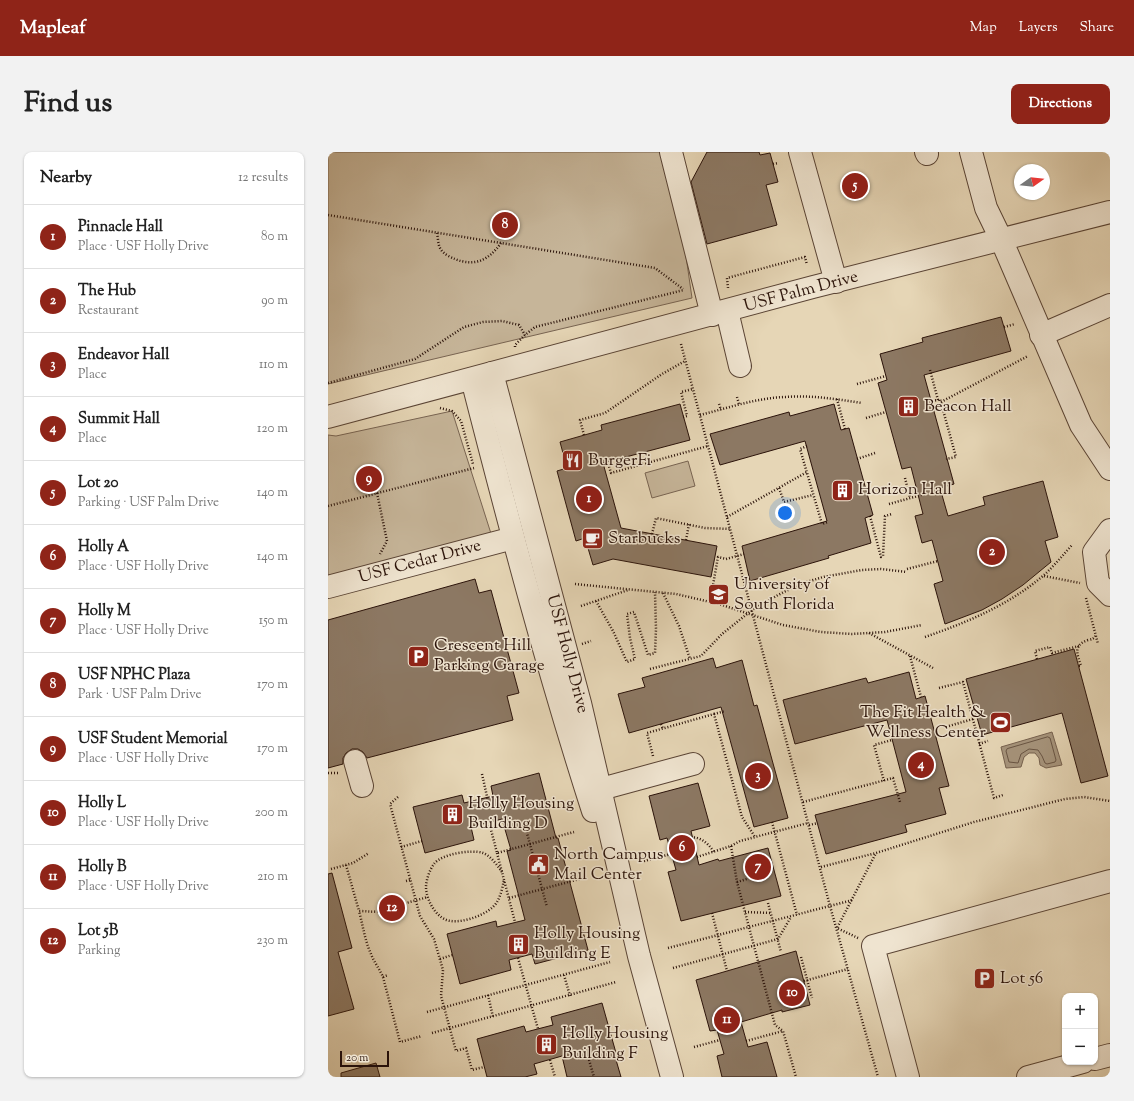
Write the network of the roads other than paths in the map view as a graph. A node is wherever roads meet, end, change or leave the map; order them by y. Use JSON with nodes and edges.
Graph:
{"nodes":[{"id":1,"x":671,"y":152,"type":"edge"},
{"id":2,"x":800,"y":152,"type":"edge"},
{"id":3,"x":971,"y":152,"type":"edge"},
{"id":4,"x":1110,"y":212,"type":"edge"},
{"id":5,"x":1002,"y":239,"type":"junction"},
{"id":6,"x":836,"y":282,"type":"junction"},
{"id":7,"x":1110,"y":305,"type":"edge"},
{"id":8,"x":720,"y":313,"type":"junction"},
{"id":9,"x":1042,"y":335,"type":"junction"},
{"id":10,"x":740,"y":366,"type":"dead end"},
{"id":11,"x":482,"y":376,"type":"junction"},
{"id":12,"x":328,"y":417,"type":"edge"},
{"id":13,"x":1108,"y":464,"type":"edge"},
{"id":14,"x":1110,"y":530,"type":"edge"},
{"id":15,"x":513,"y":538,"type":"junction"},
{"id":16,"x":328,"y":587,"type":"edge"},
{"id":17,"x":1110,"y":595,"type":"edge"},
{"id":18,"x":355,"y":761,"type":"dead end"},
{"id":19,"x":693,"y":764,"type":"dead end"},
{"id":20,"x":362,"y":786,"type":"dead end"},
{"id":21,"x":601,"y":789,"type":"junction"},
{"id":22,"x":1110,"y":881,"type":"edge"},
{"id":23,"x":639,"y":956,"type":"junction"},
{"id":24,"x":1110,"y":1055,"type":"edge"},
{"id":25,"x":1098,"y":1058,"type":"edge"},
{"id":26,"x":1072,"y":1065,"type":"edge"},
{"id":27,"x":672,"y":1077,"type":"edge"},
{"id":28,"x":908,"y":1077,"type":"edge"},
{"id":29,"x":1028,"y":1077,"type":"edge"}],
"edges":[{"from":1,"to":8,"type":"street"},
{"from":2,"to":6,"type":"street"},
{"from":3,"to":5,"type":"street"},
{"from":4,"to":5,"type":"street","name":"USF Palm Drive"},
{"from":5,"to":6,"type":"street","name":"USF Palm Drive"},
{"from":5,"to":9,"type":"street"},
{"from":6,"to":8,"type":"street","name":"USF Palm Drive"},
{"from":7,"to":9,"type":"street"},
{"from":8,"to":10,"type":"street"},
{"from":8,"to":11,"type":"street","name":"USF Palm Drive"},
{"from":9,"to":13,"type":"street"},
{"from":11,"to":12,"type":"street"},
{"from":11,"to":15,"type":"street","name":"USF Holly Drive"},
{"from":11,"to":21,"type":"street","name":"USF Holly Drive"},
{"from":14,"to":17,"type":"street"},
{"from":15,"to":16,"type":"street","name":"USF Cedar Drive"},
{"from":15,"to":23,"type":"street","name":"USF Holly Drive"},
{"from":18,"to":20,"type":"street"},
{"from":19,"to":21,"type":"street"},
{"from":21,"to":23,"type":"street","name":"USF Holly Drive"},
{"from":22,"to":28,"type":"street"},
{"from":23,"to":27,"type":"street","name":"USF Holly Drive"},
{"from":24,"to":25,"type":"street"},
{"from":26,"to":29,"type":"street"}]}
